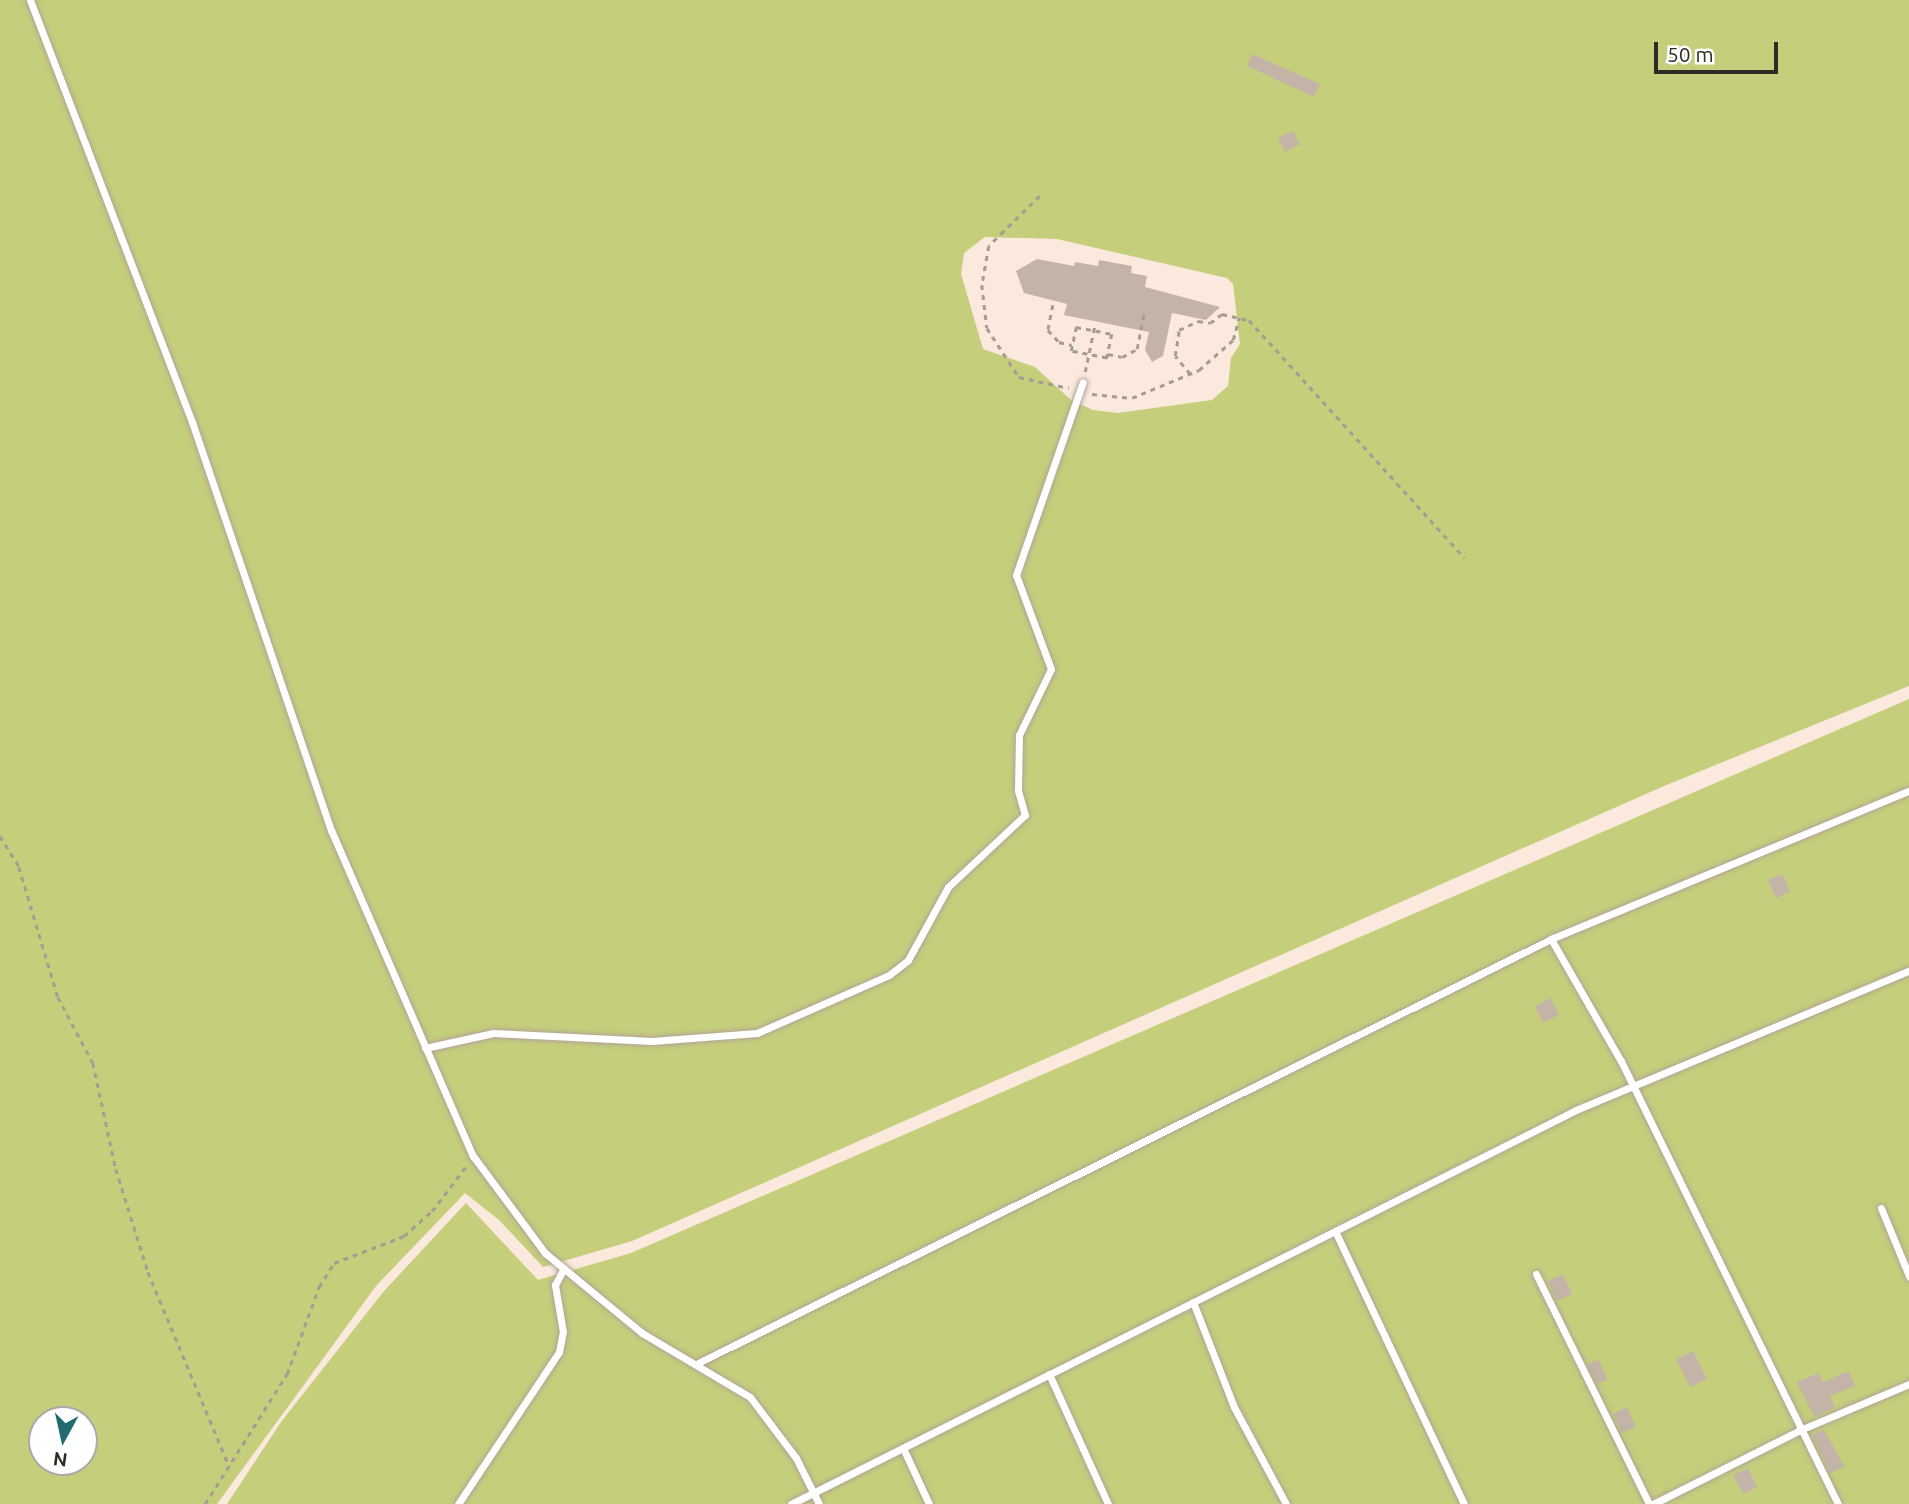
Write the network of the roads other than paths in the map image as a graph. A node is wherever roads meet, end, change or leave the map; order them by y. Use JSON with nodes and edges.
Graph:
{"nodes":[{"id":1,"x":30,"y":0,"type":"edge"},
{"id":2,"x":1082,"y":387,"type":"road end"},
{"id":3,"x":1909,"y":791,"type":"edge"},
{"id":4,"x":1551,"y":939,"type":"junction"},
{"id":5,"x":1909,"y":971,"type":"edge"},
{"id":6,"x":425,"y":1048,"type":"junction"},
{"id":7,"x":1630,"y":1086,"type":"junction"},
{"id":8,"x":1881,"y":1208,"type":"dead end"},
{"id":9,"x":1335,"y":1231,"type":"junction"},
{"id":10,"x":564,"y":1268,"type":"junction"},
{"id":11,"x":1535,"y":1274,"type":"dead end"},
{"id":12,"x":1909,"y":1276,"type":"edge"},
{"id":13,"x":1193,"y":1303,"type":"junction"},
{"id":14,"x":698,"y":1363,"type":"junction"},
{"id":15,"x":1049,"y":1374,"type":"junction"},
{"id":16,"x":1909,"y":1384,"type":"edge"},
{"id":17,"x":1800,"y":1430,"type":"junction"},
{"id":18,"x":903,"y":1448,"type":"junction"},
{"id":19,"x":813,"y":1492,"type":"junction"},
{"id":20,"x":458,"y":1504,"type":"edge"},
{"id":21,"x":791,"y":1504,"type":"edge"},
{"id":22,"x":819,"y":1504,"type":"edge"},
{"id":23,"x":929,"y":1504,"type":"edge"},
{"id":24,"x":1108,"y":1504,"type":"edge"},
{"id":25,"x":1286,"y":1504,"type":"edge"},
{"id":26,"x":1464,"y":1504,"type":"edge"},
{"id":27,"x":1651,"y":1504,"type":"edge"},
{"id":28,"x":1838,"y":1504,"type":"edge"}],
"edges":[{"from":1,"to":6,"type":"lane"},
{"from":2,"to":6,"type":"lane"},
{"from":3,"to":4,"type":"lane"},
{"from":4,"to":7,"type":"lane"},
{"from":4,"to":14,"type":"lane"},
{"from":5,"to":7,"type":"lane"},
{"from":6,"to":10,"type":"lane"},
{"from":7,"to":9,"type":"lane"},
{"from":7,"to":17,"type":"lane"},
{"from":8,"to":12,"type":"lane"},
{"from":9,"to":13,"type":"lane"},
{"from":9,"to":26,"type":"lane"},
{"from":10,"to":14,"type":"lane"},
{"from":10,"to":20,"type":"lane"},
{"from":11,"to":27,"type":"lane"},
{"from":13,"to":15,"type":"lane"},
{"from":13,"to":25,"type":"lane"},
{"from":14,"to":19,"type":"lane"},
{"from":15,"to":18,"type":"lane"},
{"from":15,"to":24,"type":"lane"},
{"from":16,"to":17,"type":"lane"},
{"from":17,"to":27,"type":"lane"},
{"from":17,"to":28,"type":"lane"},
{"from":18,"to":19,"type":"lane"},
{"from":18,"to":23,"type":"lane"},
{"from":19,"to":21,"type":"lane"},
{"from":19,"to":22,"type":"lane"}]}
